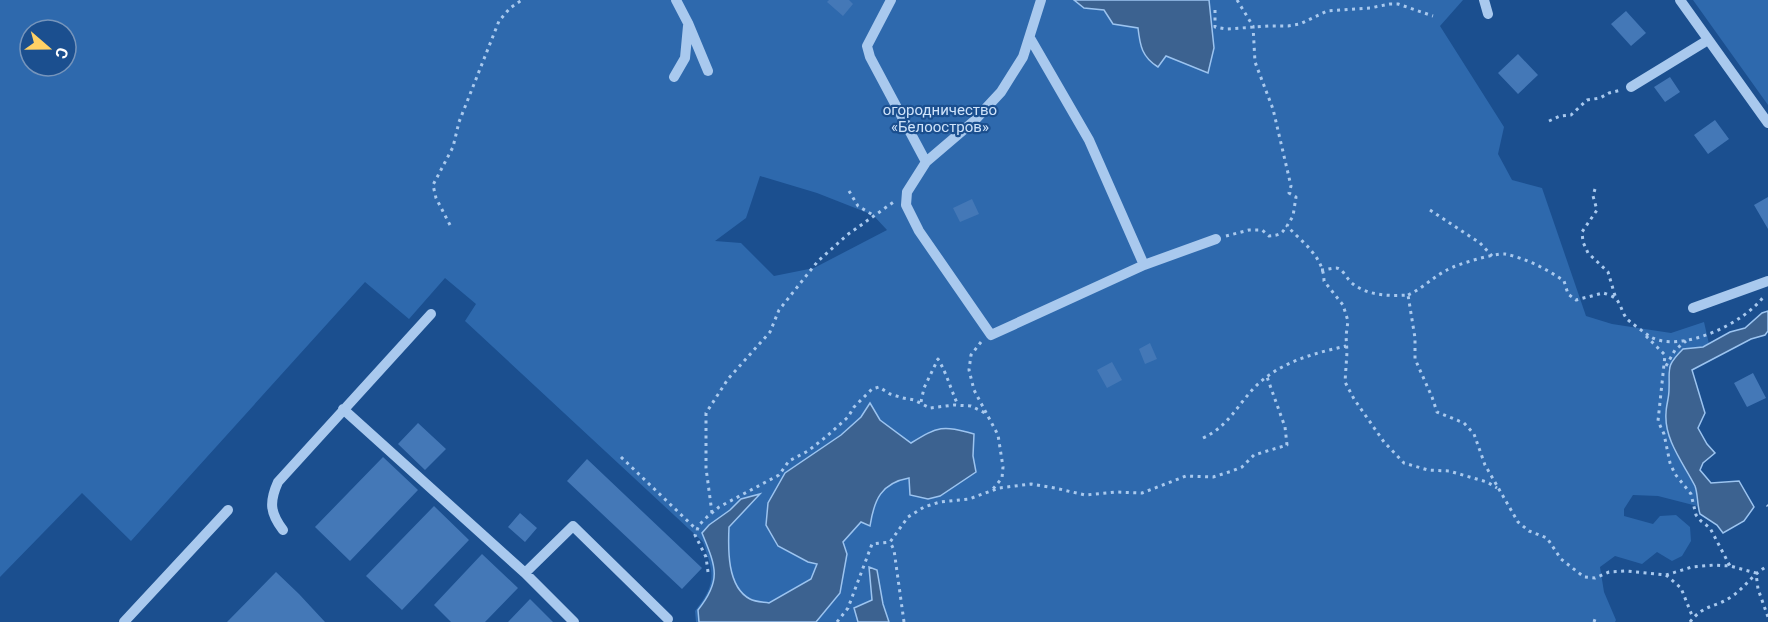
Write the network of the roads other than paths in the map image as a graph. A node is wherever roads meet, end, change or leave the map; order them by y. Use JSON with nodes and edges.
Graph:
{"nodes":[{"id":1,"x":676,"y":0,"type":"edge"},
{"id":2,"x":891,"y":0,"type":"edge"},
{"id":3,"x":1041,"y":0,"type":"edge"},
{"id":4,"x":1484,"y":0,"type":"edge"},
{"id":5,"x":1680,"y":0,"type":"edge"},
{"id":6,"x":1488,"y":14,"type":"dead end"},
{"id":7,"x":688,"y":23,"type":"junction"},
{"id":8,"x":1030,"y":38,"type":"junction"},
{"id":9,"x":1708,"y":40,"type":"junction"},
{"id":10,"x":708,"y":71,"type":"dead end"},
{"id":11,"x":674,"y":77,"type":"dead end"},
{"id":12,"x":1631,"y":87,"type":"road end"},
{"id":13,"x":1768,"y":123,"type":"edge"},
{"id":14,"x":926,"y":162,"type":"junction"},
{"id":15,"x":1216,"y":239,"type":"road end"},
{"id":16,"x":1144,"y":266,"type":"junction"},
{"id":17,"x":1767,"y":282,"type":"edge"},
{"id":18,"x":1693,"y":308,"type":"dead end"},
{"id":19,"x":431,"y":314,"type":"dead end"},
{"id":20,"x":343,"y":409,"type":"junction"},
{"id":21,"x":228,"y":510,"type":"dead end"},
{"id":22,"x":283,"y":530,"type":"dead end"},
{"id":23,"x":525,"y":573,"type":"junction"},
{"id":24,"x":668,"y":619,"type":"dead end"},
{"id":25,"x":124,"y":622,"type":"edge"},
{"id":26,"x":574,"y":622,"type":"edge"}],
"edges":[{"from":1,"to":7,"type":"street"},
{"from":2,"to":14,"type":"street"},
{"from":3,"to":8,"type":"street"},
{"from":4,"to":6,"type":"street"},
{"from":5,"to":9,"type":"street"},
{"from":7,"to":10,"type":"street"},
{"from":7,"to":11,"type":"street"},
{"from":8,"to":14,"type":"street"},
{"from":8,"to":16,"type":"street"},
{"from":9,"to":12,"type":"street"},
{"from":9,"to":13,"type":"street"},
{"from":14,"to":16,"type":"street"},
{"from":15,"to":16,"type":"street"},
{"from":17,"to":18,"type":"street"},
{"from":19,"to":20,"type":"street"},
{"from":20,"to":22,"type":"street"},
{"from":20,"to":23,"type":"street"},
{"from":21,"to":25,"type":"street"},
{"from":23,"to":24,"type":"street"},
{"from":23,"to":26,"type":"street"}]}
